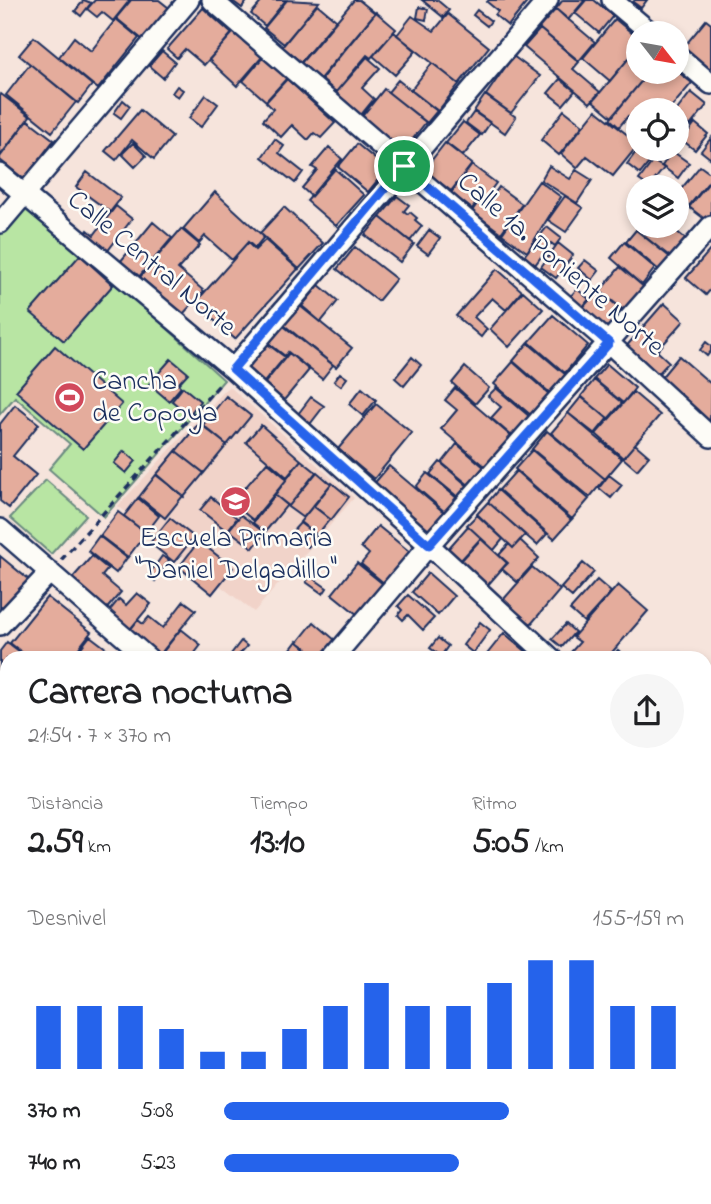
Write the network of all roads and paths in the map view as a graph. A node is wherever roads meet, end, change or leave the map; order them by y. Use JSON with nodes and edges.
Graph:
{"nodes":[{"id":1,"x":189,"y":0,"type":"edge"},
{"id":2,"x":212,"y":0,"type":"edge"},
{"id":3,"x":548,"y":0,"type":"edge"},
{"id":4,"x":612,"y":0,"type":"edge"},
{"id":5,"x":637,"y":21,"type":"edge"},
{"id":6,"x":690,"y":66,"type":"edge"},
{"id":7,"x":711,"y":84,"type":"edge"},
{"id":8,"x":404,"y":166,"type":"junction"},
{"id":9,"x":0,"y":174,"type":"edge"},
{"id":10,"x":25,"y":195,"type":"junction"},
{"id":11,"x":0,"y":223,"type":"edge"},
{"id":12,"x":711,"y":226,"type":"edge"},
{"id":13,"x":609,"y":343,"type":"junction"},
{"id":14,"x":233,"y":369,"type":"junction"},
{"id":15,"x":711,"y":437,"type":"edge"},
{"id":16,"x":0,"y":529,"type":"edge"},
{"id":17,"x":429,"y":545,"type":"junction"},
{"id":18,"x":50,"y":572,"type":"junction"},
{"id":19,"x":0,"y":625,"type":"edge"},
{"id":20,"x":140,"y":651,"type":"edge"},
{"id":21,"x":338,"y":651,"type":"edge"},
{"id":22,"x":543,"y":651,"type":"edge"}],
"edges":[{"from":1,"to":10,"type":"street"},
{"from":2,"to":8,"type":"street","name":"Calle 1a. Poniente Norte"},
{"from":3,"to":8,"type":"street"},
{"from":4,"to":5,"type":"street"},
{"from":6,"to":7,"type":"street"},
{"from":8,"to":13,"type":"street","name":"Calle 1a. Poniente Norte"},
{"from":8,"to":14,"type":"street"},
{"from":9,"to":10,"type":"street","name":"Calle Central Norte"},
{"from":10,"to":11,"type":"street"},
{"from":10,"to":14,"type":"street","name":"Calle Central Norte"},
{"from":12,"to":13,"type":"street"},
{"from":13,"to":15,"type":"street","name":"Calle 1a. Poniente Norte"},
{"from":13,"to":17,"type":"street"},
{"from":14,"to":17,"type":"street","name":"Calle Central Norte"},
{"from":14,"to":18,"type":"path"},
{"from":16,"to":18,"type":"street"},
{"from":17,"to":21,"type":"street"},
{"from":17,"to":22,"type":"street","name":"Calle Central Norte"},
{"from":18,"to":19,"type":"street"},
{"from":18,"to":20,"type":"street"}]}
